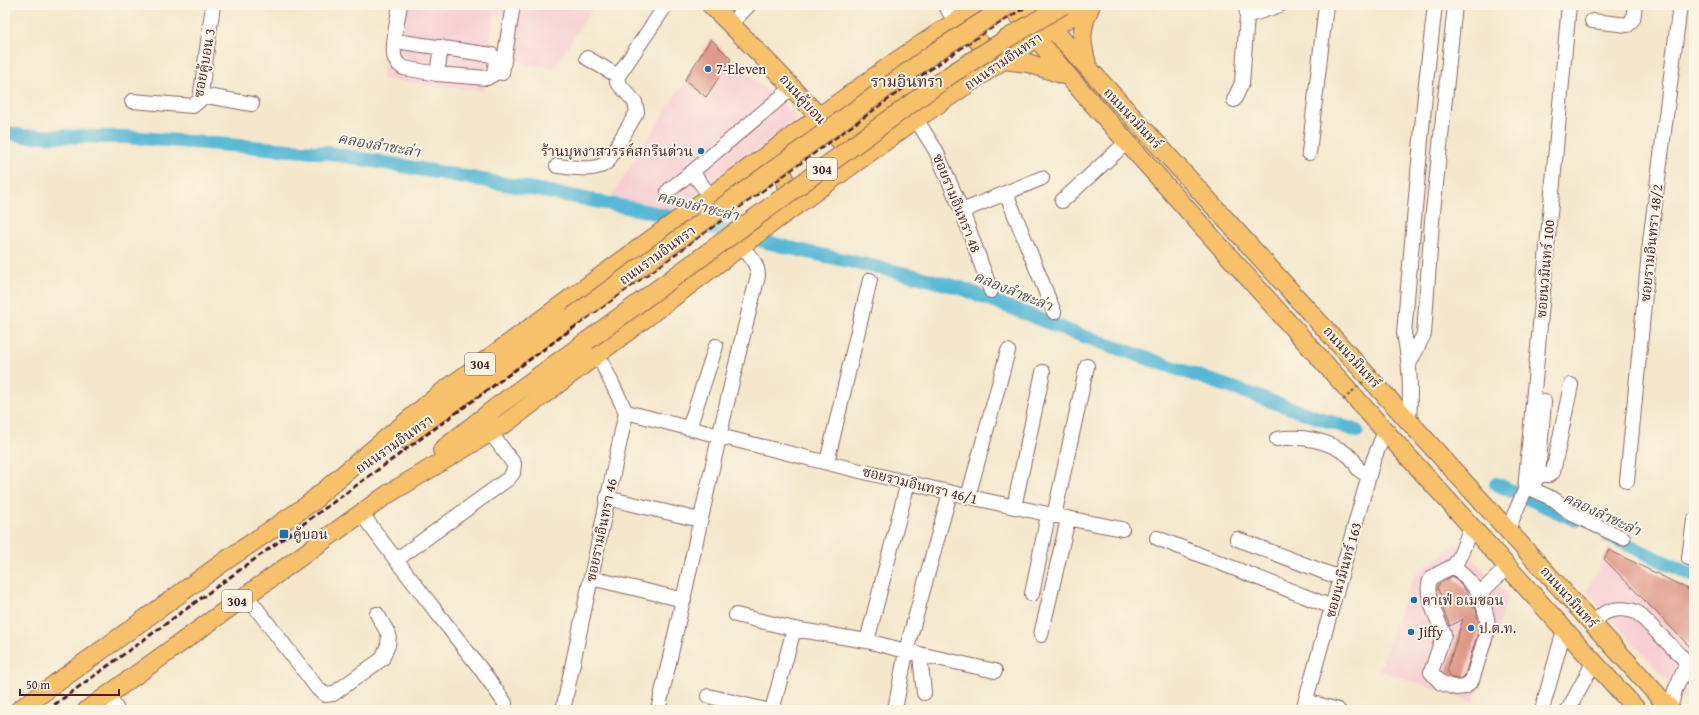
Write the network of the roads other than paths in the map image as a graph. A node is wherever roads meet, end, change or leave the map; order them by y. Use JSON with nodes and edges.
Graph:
{"nodes":[{"id":1,"x":214,"y":5,"type":"edge"},
{"id":2,"x":400,"y":5,"type":"edge"},
{"id":3,"x":513,"y":5,"type":"edge"},
{"id":4,"x":666,"y":5,"type":"edge"},
{"id":5,"x":711,"y":5,"type":"edge"},
{"id":6,"x":749,"y":5,"type":"edge"},
{"id":7,"x":945,"y":5,"type":"edge"},
{"id":8,"x":980,"y":5,"type":"edge"},
{"id":9,"x":1009,"y":5,"type":"edge"},
{"id":10,"x":1031,"y":5,"type":"edge"},
{"id":11,"x":1063,"y":5,"type":"edge"},
{"id":12,"x":1090,"y":5,"type":"edge"},
{"id":13,"x":1280,"y":5,"type":"edge"},
{"id":14,"x":1326,"y":5,"type":"edge"},
{"id":15,"x":1435,"y":5,"type":"edge"},
{"id":16,"x":1455,"y":5,"type":"edge"},
{"id":17,"x":1570,"y":5,"type":"edge"},
{"id":18,"x":1635,"y":5,"type":"edge"},
{"id":19,"x":1680,"y":5,"type":"edge"},
{"id":20,"x":1247,"y":11,"type":"edge"},
{"id":21,"x":1592,"y":21,"type":"dead end"},
{"id":22,"x":730,"y":24,"type":"junction"},
{"id":23,"x":950,"y":25,"type":"junction"},
{"id":24,"x":1043,"y":33,"type":"junction"},
{"id":25,"x":395,"y":41,"type":"junction"},
{"id":26,"x":441,"y":47,"type":"junction"},
{"id":27,"x":588,"y":58,"type":"dead end"},
{"id":28,"x":1002,"y":60,"type":"junction"},
{"id":29,"x":1088,"y":69,"type":"junction"},
{"id":30,"x":437,"y":74,"type":"junction"},
{"id":31,"x":502,"y":74,"type":"dead end"},
{"id":32,"x":618,"y":76,"type":"junction"},
{"id":33,"x":1068,"y":76,"type":"junction"},
{"id":34,"x":976,"y":78,"type":"junction"},
{"id":35,"x":1426,"y":83,"type":"junction"},
{"id":36,"x":1446,"y":86,"type":"junction"},
{"id":37,"x":793,"y":87,"type":"junction"},
{"id":38,"x":201,"y":95,"type":"junction"},
{"id":39,"x":948,"y":98,"type":"junction"},
{"id":40,"x":1234,"y":100,"type":"dead end"},
{"id":41,"x":132,"y":101,"type":"dead end"},
{"id":42,"x":252,"y":104,"type":"dead end"},
{"id":43,"x":820,"y":116,"type":"junction"},
{"id":44,"x":916,"y":119,"type":"junction"},
{"id":45,"x":835,"y":134,"type":"junction"},
{"id":46,"x":1126,"y":142,"type":"junction"},
{"id":47,"x":1309,"y":153,"type":"dead end"},
{"id":48,"x":857,"y":162,"type":"junction"},
{"id":49,"x":757,"y":164,"type":"junction"},
{"id":50,"x":557,"y":166,"type":"dead end"},
{"id":51,"x":692,"y":172,"type":"junction"},
{"id":52,"x":1042,"y":178,"type":"dead end"},
{"id":53,"x":668,"y":190,"type":"dead end"},
{"id":54,"x":1006,"y":193,"type":"junction"},
{"id":55,"x":705,"y":201,"type":"junction"},
{"id":56,"x":1062,"y":201,"type":"dead end"},
{"id":57,"x":789,"y":210,"type":"junction"},
{"id":58,"x":962,"y":211,"type":"junction"},
{"id":59,"x":1413,"y":220,"type":"junction"},
{"id":60,"x":1432,"y":221,"type":"junction"},
{"id":61,"x":744,"y":244,"type":"junction"},
{"id":62,"x":870,"y":280,"type":"dead end"},
{"id":63,"x":991,"y":290,"type":"dead end"},
{"id":64,"x":1054,"y":312,"type":"dead end"},
{"id":65,"x":716,"y":346,"type":"dead end"},
{"id":66,"x":1008,"y":351,"type":"dead end"},
{"id":67,"x":598,"y":355,"type":"junction"},
{"id":68,"x":1410,"y":362,"type":"junction"},
{"id":69,"x":1087,"y":366,"type":"dead end"},
{"id":70,"x":1042,"y":372,"type":"dead end"},
{"id":71,"x":1571,"y":385,"type":"dead end"},
{"id":72,"x":1544,"y":401,"type":"dead end"},
{"id":73,"x":626,"y":412,"type":"junction"},
{"id":74,"x":1409,"y":420,"type":"junction"},
{"id":75,"x":689,"y":428,"type":"junction"},
{"id":76,"x":1385,"y":431,"type":"junction"},
{"id":77,"x":490,"y":432,"type":"junction"},
{"id":78,"x":719,"y":435,"type":"junction"},
{"id":79,"x":1277,"y":439,"type":"dead end"},
{"id":80,"x":827,"y":462,"type":"junction"},
{"id":81,"x":1370,"y":475,"type":"junction"},
{"id":82,"x":1538,"y":475,"type":"junction"},
{"id":83,"x":1627,"y":481,"type":"dead end"},
{"id":84,"x":908,"y":482,"type":"junction"},
{"id":85,"x":1526,"y":486,"type":"junction"},
{"id":86,"x":950,"y":493,"type":"junction"},
{"id":87,"x":388,"y":494,"type":"junction"},
{"id":88,"x":968,"y":497,"type":"junction"},
{"id":89,"x":607,"y":498,"type":"junction"},
{"id":90,"x":306,"y":506,"type":"junction"},
{"id":91,"x":1014,"y":507,"type":"junction"},
{"id":92,"x":361,"y":513,"type":"junction"},
{"id":93,"x":1051,"y":515,"type":"junction"},
{"id":94,"x":1068,"y":519,"type":"junction"},
{"id":95,"x":700,"y":520,"type":"junction"},
{"id":96,"x":1694,"y":520,"type":"edge"},
{"id":97,"x":1471,"y":526,"type":"junction"},
{"id":98,"x":1122,"y":529,"type":"dead end"},
{"id":99,"x":1508,"y":529,"type":"junction"},
{"id":100,"x":1157,"y":538,"type":"dead end"},
{"id":101,"x":1623,"y":538,"type":"dead end"},
{"id":102,"x":1236,"y":539,"type":"dead end"},
{"id":103,"x":1691,"y":552,"type":"edge"},
{"id":104,"x":396,"y":560,"type":"junction"},
{"id":105,"x":1454,"y":565,"type":"junction"},
{"id":106,"x":1508,"y":567,"type":"junction"},
{"id":107,"x":591,"y":578,"type":"junction"},
{"id":108,"x":1340,"y":578,"type":"junction"},
{"id":109,"x":1480,"y":593,"type":"junction"},
{"id":110,"x":1032,"y":594,"type":"dead end"},
{"id":111,"x":246,"y":595,"type":"junction"},
{"id":112,"x":684,"y":600,"type":"junction"},
{"id":113,"x":1332,"y":607,"type":"junction"},
{"id":114,"x":377,"y":614,"type":"dead end"},
{"id":115,"x":736,"y":615,"type":"dead end"},
{"id":116,"x":1596,"y":627,"type":"junction"},
{"id":117,"x":794,"y":629,"type":"junction"},
{"id":118,"x":1564,"y":630,"type":"junction"},
{"id":119,"x":1041,"y":635,"type":"dead end"},
{"id":120,"x":867,"y":641,"type":"junction"},
{"id":121,"x":906,"y":652,"type":"junction"},
{"id":122,"x":920,"y":655,"type":"junction"},
{"id":123,"x":1593,"y":660,"type":"junction"},
{"id":124,"x":995,"y":670,"type":"dead end"},
{"id":125,"x":1675,"y":690,"type":"junction"},
{"id":126,"x":924,"y":693,"type":"dead end"},
{"id":127,"x":108,"y":694,"type":"junction"},
{"id":128,"x":1658,"y":695,"type":"junction"},
{"id":129,"x":708,"y":696,"type":"dead end"},
{"id":130,"x":1305,"y":705,"type":"edge"},
{"id":131,"x":19,"y":710,"type":"edge"},
{"id":132,"x":87,"y":710,"type":"edge"},
{"id":133,"x":117,"y":710,"type":"edge"},
{"id":134,"x":505,"y":710,"type":"edge"},
{"id":135,"x":563,"y":710,"type":"edge"},
{"id":136,"x":658,"y":710,"type":"edge"},
{"id":137,"x":766,"y":710,"type":"edge"},
{"id":138,"x":772,"y":710,"type":"edge"},
{"id":139,"x":895,"y":710,"type":"edge"},
{"id":140,"x":1338,"y":710,"type":"edge"},
{"id":141,"x":1542,"y":710,"type":"edge"},
{"id":142,"x":1568,"y":710,"type":"edge"},
{"id":143,"x":1637,"y":710,"type":"edge"},
{"id":144,"x":1670,"y":710,"type":"edge"}],
"edges":[{"from":1,"to":38,"type":"street","name":"ซอยคู้บอน 3"},
{"from":2,"to":25,"type":"street"},
{"from":3,"to":31,"type":"street"},
{"from":4,"to":32,"type":"street"},
{"from":5,"to":22,"type":"main road","name":"ถนนคู้บอน"},
{"from":6,"to":22,"type":"street"},
{"from":7,"to":23,"type":"street"},
{"from":8,"to":23,"type":"main road","name":"ถนนรามอินทรา","number":"304"},
{"from":9,"to":24,"type":"main road","name":"ถนนนวมินทร์"},
{"from":9,"to":90,"type":"main road","name":"ถนนรามอินทรา","number":"304","bridge":true},
{"from":10,"to":24,"type":"main road","name":"ถนนนวมินทร์"},
{"from":11,"to":87,"type":"main road","name":"ถนนรามอินทรา","number":"304","bridge":true},
{"from":12,"to":24,"type":"main road","name":"ถนนรามอินทรา","number":"304"},
{"from":12,"to":29,"type":"main road"},
{"from":13,"to":20,"type":"street"},
{"from":14,"to":47,"type":"street"},
{"from":15,"to":35,"type":"street"},
{"from":16,"to":36,"type":"street"},
{"from":17,"to":85,"type":"street","name":"ซอยนวมินทร์ 100"},
{"from":18,"to":21,"type":"street"},
{"from":19,"to":83,"type":"street","name":"ซอยรามอินทรา 48/2"},
{"from":20,"to":40,"type":"street"},
{"from":22,"to":37,"type":"main road","name":"ถนนคู้บอน"},
{"from":23,"to":34,"type":"main road"},
{"from":23,"to":43,"type":"main road","name":"ถนนรามอินทรา","number":"304"},
{"from":24,"to":28,"type":"main road","name":"ถนนรามอินทรา","number":"304"},
{"from":24,"to":29,"type":"main road","name":"ถนนนวมินทร์"},
{"from":24,"to":33,"type":"main road","name":"ถนนนวมินทร์"},
{"from":25,"to":26,"type":"street"},
{"from":25,"to":30,"type":"street"},
{"from":26,"to":30,"type":"street"},
{"from":26,"to":30,"type":"street"},
{"from":27,"to":32,"type":"street"},
{"from":28,"to":33,"type":"main road"},
{"from":28,"to":34,"type":"main road","name":"ถนนรามอินทรา","number":"304"},
{"from":29,"to":74,"type":"main road","name":"ถนนนวมินทร์"},
{"from":32,"to":50,"type":"street"},
{"from":33,"to":46,"type":"main road","name":"ถนนนวมินทร์"},
{"from":34,"to":39,"type":"main road","name":"ถนนรามอินทรา","number":"304"},
{"from":35,"to":36,"type":"street"},
{"from":35,"to":59,"type":"street"},
{"from":36,"to":60,"type":"street"},
{"from":37,"to":43,"type":"main road","name":"ถนนคู้บอน"},
{"from":37,"to":51,"type":"street"},
{"from":38,"to":41,"type":"street","name":"ซอยคู้บอน 3"},
{"from":38,"to":42,"type":"street"},
{"from":39,"to":44,"type":"main road","name":"ถนนรามอินทรา","number":"304"},
{"from":39,"to":45,"type":"main road"},
{"from":43,"to":45,"type":"main road","name":"ถนนคู้บอน"},
{"from":43,"to":49,"type":"main road","name":"ถนนรามอินทรา","number":"304"},
{"from":44,"to":48,"type":"main road","name":"ถนนรามอินทรา","number":"304"},
{"from":44,"to":58,"type":"street","name":"ซอยรามอินทรา 48"},
{"from":45,"to":48,"type":"main road","name":"ถนนคู้บอน"},
{"from":46,"to":56,"type":"street"},
{"from":46,"to":76,"type":"main road","name":"ถนนนวมินทร์"},
{"from":48,"to":57,"type":"main road","name":"ถนนรามอินทรา","number":"304"},
{"from":49,"to":55,"type":"main road","name":"ถนนรามอินทรา","number":"304"},
{"from":49,"to":57,"type":"main road"},
{"from":51,"to":53,"type":"street"},
{"from":51,"to":55,"type":"street"},
{"from":52,"to":54,"type":"street"},
{"from":54,"to":58,"type":"street"},
{"from":54,"to":64,"type":"street"},
{"from":55,"to":90,"type":"main road","name":"ถนนรามอินทรา","number":"304"},
{"from":57,"to":61,"type":"main road","name":"ถนนรามอินทรา","number":"304"},
{"from":58,"to":63,"type":"street","name":"ซอยรามอินทรา 48"},
{"from":59,"to":60,"type":"street"},
{"from":59,"to":68,"type":"street"},
{"from":60,"to":68,"type":"street"},
{"from":61,"to":67,"type":"main road","name":"ถนนรามอินทรา","number":"304"},
{"from":61,"to":78,"type":"street"},
{"from":62,"to":80,"type":"street"},
{"from":65,"to":75,"type":"street"},
{"from":66,"to":88,"type":"street"},
{"from":67,"to":73,"type":"street"},
{"from":67,"to":77,"type":"main road","name":"ถนนรามอินทรา","number":"304"},
{"from":68,"to":74,"type":"street"},
{"from":69,"to":93,"type":"street"},
{"from":70,"to":91,"type":"street"},
{"from":71,"to":82,"type":"street"},
{"from":72,"to":82,"type":"street"},
{"from":73,"to":75,"type":"street","name":"ซอยรามอินทรา 46/1"},
{"from":73,"to":89,"type":"street","name":"ซอยรามอินทรา 46"},
{"from":74,"to":99,"type":"main road","name":"ถนนนวมินทร์"},
{"from":75,"to":78,"type":"street","name":"ซอยรามอินทรา 46/1"},
{"from":76,"to":81,"type":"street","name":"ซอยนวมินทร์ 163"},
{"from":76,"to":97,"type":"main road","name":"ถนนนวมินทร์"},
{"from":77,"to":87,"type":"main road","name":"ถนนรามอินทรา","number":"304"},
{"from":77,"to":104,"type":"street"},
{"from":78,"to":80,"type":"street","name":"ซอยรามอินทรา 46/1"},
{"from":78,"to":95,"type":"street"},
{"from":79,"to":81,"type":"street"},
{"from":80,"to":84,"type":"street","name":"ซอยรามอินทรา 46/1"},
{"from":81,"to":108,"type":"street","name":"ซอยนวมินทร์ 163"},
{"from":82,"to":85,"type":"street"},
{"from":84,"to":86,"type":"street","name":"ซอยรามอินทรา 46/1"},
{"from":84,"to":120,"type":"street"},
{"from":85,"to":99,"type":"street","name":"ซอยนวมินทร์ 100"},
{"from":85,"to":101,"type":"street"},
{"from":86,"to":88,"type":"street","name":"ซอยรามอินทรา 46/1"},
{"from":86,"to":121,"type":"street"},
{"from":87,"to":92,"type":"main road","name":"ถนนรามอินทรา","number":"304"},
{"from":88,"to":91,"type":"street","name":"ซอยรามอินทรา 46/1"},
{"from":89,"to":95,"type":"street"},
{"from":89,"to":107,"type":"street","name":"ซอยรามอินทรา 46"},
{"from":90,"to":131,"type":"main road","name":"ถนนรามอินทรา","number":"304"},
{"from":91,"to":93,"type":"street","name":"ซอยรามอินทรา 46/1"},
{"from":92,"to":104,"type":"street"},
{"from":92,"to":111,"type":"main road","name":"ถนนรามอินทรา","number":"304"},
{"from":93,"to":94,"type":"street","name":"ซอยรามอินทรา 46/1"},
{"from":93,"to":110,"type":"street"},
{"from":94,"to":98,"type":"street","name":"ซอยรามอินทรา 46/1"},
{"from":94,"to":119,"type":"street"},
{"from":95,"to":112,"type":"street"},
{"from":96,"to":103,"type":"street"},
{"from":97,"to":105,"type":"street"},
{"from":97,"to":106,"type":"main road","name":"ถนนนวมินทร์"},
{"from":99,"to":116,"type":"main road","name":"ถนนนวมินทร์"},
{"from":100,"to":113,"type":"street"},
{"from":102,"to":108,"type":"street"},
{"from":104,"to":134,"type":"street"},
{"from":105,"to":109,"type":"street"},
{"from":105,"to":109,"type":"street"},
{"from":106,"to":109,"type":"street"},
{"from":106,"to":118,"type":"main road","name":"ถนนนวมินทร์"},
{"from":107,"to":112,"type":"street"},
{"from":107,"to":135,"type":"street","name":"ซอยรามอินทรา 46"},
{"from":108,"to":113,"type":"street","name":"ซอยนวมินทร์ 163"},
{"from":111,"to":114,"type":"street"},
{"from":111,"to":127,"type":"main road","name":"ถนนรามอินทรา","number":"304"},
{"from":112,"to":136,"type":"street"},
{"from":113,"to":130,"type":"street","name":"ซอยนวมินทร์ 163"},
{"from":115,"to":117,"type":"street"},
{"from":116,"to":125,"type":"street"},
{"from":116,"to":128,"type":"main road","name":"ถนนนวมินทร์"},
{"from":117,"to":120,"type":"street"},
{"from":117,"to":138,"type":"street"},
{"from":118,"to":123,"type":"main road","name":"ถนนนวมินทร์"},
{"from":118,"to":141,"type":"street"},
{"from":120,"to":121,"type":"street"},
{"from":121,"to":122,"type":"street"},
{"from":121,"to":139,"type":"street"},
{"from":122,"to":124,"type":"street"},
{"from":122,"to":126,"type":"street"},
{"from":123,"to":142,"type":"street"},
{"from":123,"to":143,"type":"main road","name":"ถนนนวมินทร์"},
{"from":125,"to":128,"type":"street"},
{"from":125,"to":144,"type":"street"},
{"from":127,"to":132,"type":"main road","name":"ถนนรามอินทรา","number":"304"},
{"from":127,"to":133,"type":"street"},
{"from":128,"to":144,"type":"main road","name":"ถนนนวมินทร์"},
{"from":129,"to":137,"type":"street"},
{"from":130,"to":140,"type":"street"}]}
